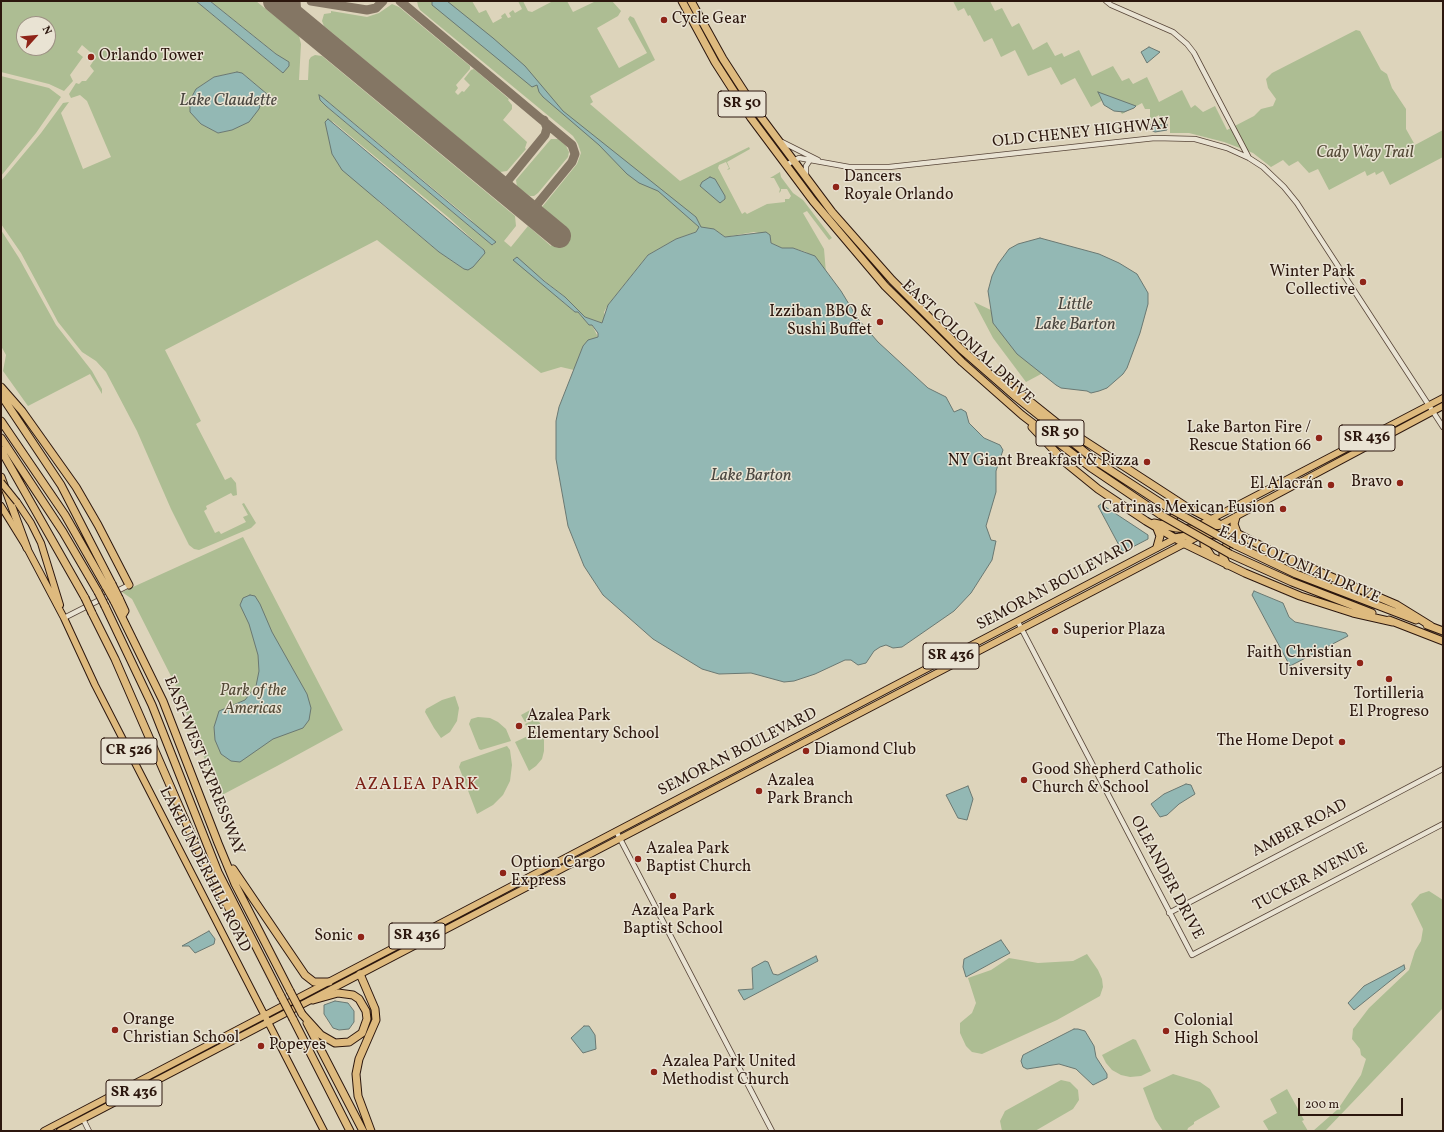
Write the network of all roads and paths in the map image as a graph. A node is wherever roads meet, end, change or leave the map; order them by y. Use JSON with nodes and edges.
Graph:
{"nodes":[{"id":1,"x":682,"y":1,"type":"edge"},
{"id":2,"x":691,"y":1,"type":"edge"},
{"id":3,"x":1106,"y":1,"type":"edge"},
{"id":4,"x":777,"y":139,"type":"junction"},
{"id":5,"x":799,"y":151,"type":"junction"},
{"id":6,"x":791,"y":158,"type":"junction"},
{"id":7,"x":1249,"y":158,"type":"junction"},
{"id":8,"x":810,"y":160,"type":"junction"},
{"id":9,"x":820,"y":160,"type":"junction"},
{"id":10,"x":784,"y":163,"type":"junction"},
{"id":11,"x":809,"y":182,"type":"junction"},
{"id":12,"x":873,"y":272,"type":"junction"},
{"id":13,"x":892,"y":280,"type":"junction"},
{"id":14,"x":885,"y":286,"type":"junction"},
{"id":15,"x":932,"y":321,"type":"junction"},
{"id":16,"x":961,"y":349,"type":"junction"},
{"id":17,"x":1,"y":387,"type":"edge"},
{"id":18,"x":1,"y":395,"type":"edge"},
{"id":19,"x":1443,"y":398,"type":"edge"},
{"id":20,"x":1429,"y":406,"type":"junction"},
{"id":21,"x":1443,"y":406,"type":"edge"},
{"id":22,"x":1433,"y":412,"type":"junction"},
{"id":23,"x":1022,"y":415,"type":"junction"},
{"id":24,"x":1,"y":421,"type":"edge"},
{"id":25,"x":1443,"y":427,"type":"edge"},
{"id":26,"x":1378,"y":432,"type":"junction"},
{"id":27,"x":1,"y":438,"type":"edge"},
{"id":28,"x":1,"y":450,"type":"edge"},
{"id":29,"x":1324,"y":460,"type":"junction"},
{"id":30,"x":1336,"y":463,"type":"junction"},
{"id":31,"x":1311,"y":476,"type":"junction"},
{"id":32,"x":1,"y":478,"type":"edge"},
{"id":33,"x":1,"y":482,"type":"edge"},
{"id":34,"x":1171,"y":498,"type":"junction"},
{"id":35,"x":1,"y":506,"type":"edge"},
{"id":36,"x":1185,"y":506,"type":"junction"},
{"id":37,"x":1236,"y":517,"type":"junction"},
{"id":38,"x":1210,"y":520,"type":"junction"},
{"id":39,"x":1156,"y":525,"type":"junction"},
{"id":40,"x":1220,"y":525,"type":"junction"},
{"id":41,"x":1205,"y":531,"type":"junction"},
{"id":42,"x":1190,"y":533,"type":"junction"},
{"id":43,"x":1175,"y":538,"type":"junction"},
{"id":44,"x":1236,"y":539,"type":"junction"},
{"id":45,"x":1185,"y":544,"type":"junction"},
{"id":46,"x":1157,"y":547,"type":"junction"},
{"id":47,"x":27,"y":548,"type":"junction"},
{"id":48,"x":1214,"y":558,"type":"junction"},
{"id":49,"x":1227,"y":565,"type":"junction"},
{"id":50,"x":109,"y":585,"type":"junction"},
{"id":51,"x":129,"y":585,"type":"joint"},
{"id":52,"x":64,"y":618,"type":"junction"},
{"id":53,"x":1018,"y":622,"type":"junction"},
{"id":54,"x":1393,"y":622,"type":"junction"},
{"id":55,"x":1431,"y":626,"type":"junction"},
{"id":56,"x":1021,"y":628,"type":"junction"},
{"id":57,"x":1443,"y":631,"type":"edge"},
{"id":58,"x":1443,"y":641,"type":"edge"},
{"id":59,"x":860,"y":704,"type":"junction"},
{"id":60,"x":849,"y":710,"type":"junction"},
{"id":61,"x":853,"y":716,"type":"junction"},
{"id":62,"x":843,"y":722,"type":"junction"},
{"id":63,"x":749,"y":762,"type":"junction"},
{"id":64,"x":1443,"y":770,"type":"edge"},
{"id":65,"x":731,"y":771,"type":"junction"},
{"id":66,"x":737,"y":776,"type":"junction"},
{"id":67,"x":720,"y":785,"type":"junction"},
{"id":68,"x":1443,"y":824,"type":"edge"},
{"id":69,"x":616,"y":831,"type":"junction"},
{"id":70,"x":620,"y":838,"type":"junction"},
{"id":71,"x":218,"y":843,"type":"junction"},
{"id":72,"x":1169,"y":913,"type":"junction"},
{"id":73,"x":246,"y":928,"type":"junction"},
{"id":74,"x":1192,"y":955,"type":"joint"},
{"id":75,"x":358,"y":971,"type":"junction"},
{"id":76,"x":329,"y":982,"type":"junction"},
{"id":77,"x":313,"y":1000,"type":"junction"},
{"id":78,"x":302,"y":1014,"type":"junction"},
{"id":79,"x":264,"y":1015,"type":"junction"},
{"id":80,"x":268,"y":1023,"type":"junction"},
{"id":81,"x":90,"y":1107,"type":"junction"},
{"id":82,"x":80,"y":1112,"type":"junction"},
{"id":83,"x":83,"y":1119,"type":"junction"},
{"id":84,"x":74,"y":1124,"type":"junction"},
{"id":85,"x":44,"y":1131,"type":"edge"},
{"id":86,"x":60,"y":1131,"type":"edge"},
{"id":87,"x":89,"y":1131,"type":"edge"},
{"id":88,"x":324,"y":1131,"type":"edge"},
{"id":89,"x":350,"y":1131,"type":"edge"},
{"id":90,"x":363,"y":1131,"type":"edge"},
{"id":91,"x":371,"y":1131,"type":"edge"},
{"id":92,"x":772,"y":1131,"type":"edge"}],
"edges":[{"from":1,"to":10,"type":"highway","name":"EAST COLONIAL DRIVE","number":"SR 50"},
{"from":2,"to":4,"type":"highway","name":"EAST COLONIAL DRIVE","number":"SR 50"},
{"from":3,"to":7,"type":"street"},
{"from":4,"to":5,"type":"street","name":"OLD CHENEY HIGHWAY"},
{"from":4,"to":6,"type":"highway","name":"EAST COLONIAL DRIVE","number":"SR 50"},
{"from":5,"to":6,"type":"street"},
{"from":5,"to":9,"type":"street","name":"OLD CHENEY HIGHWAY"},
{"from":6,"to":8,"type":"street","name":"OLD CHENEY HIGHWAY"},
{"from":6,"to":10,"type":"street"},
{"from":6,"to":11,"type":"highway","name":"EAST COLONIAL DRIVE","number":"SR 50"},
{"from":7,"to":9,"type":"street","name":"OLD CHENEY HIGHWAY"},
{"from":7,"to":20,"type":"street","name":"OLD CHENEY HIGHWAY"},
{"from":8,"to":9,"type":"street","name":"OLD CHENEY HIGHWAY"},
{"from":8,"to":11,"type":"street"},
{"from":10,"to":12,"type":"highway","name":"EAST COLONIAL DRIVE","number":"SR 50"},
{"from":11,"to":13,"type":"highway","name":"EAST COLONIAL DRIVE","number":"SR 50"},
{"from":12,"to":13,"type":"highway"},
{"from":12,"to":14,"type":"highway","name":"EAST COLONIAL DRIVE","number":"SR 50"},
{"from":13,"to":15,"type":"highway","name":"EAST COLONIAL DRIVE","number":"SR 50"},
{"from":14,"to":15,"type":"highway"},
{"from":14,"to":23,"type":"highway","name":"EAST COLONIAL DRIVE","number":"SR 50"},
{"from":15,"to":16,"type":"highway","name":"EAST COLONIAL DRIVE","number":"SR 50"},
{"from":16,"to":34,"type":"highway"},
{"from":16,"to":44,"type":"highway","name":"EAST COLONIAL DRIVE","number":"SR 50","bridge":true},
{"from":17,"to":51,"type":"highway"},
{"from":18,"to":50,"type":"highway"},
{"from":19,"to":20,"type":"main road","number":"SR 436"},
{"from":20,"to":22,"type":"street","name":"OLD CHENEY HIGHWAY"},
{"from":20,"to":26,"type":"main road","number":"SR 436"},
{"from":21,"to":22,"type":"main road","number":"SR 436"},
{"from":22,"to":25,"type":"street","name":"OLD CHENEY HIGHWAY"},
{"from":22,"to":30,"type":"main road","number":"SR 436"},
{"from":23,"to":39,"type":"highway"},
{"from":23,"to":54,"type":"highway","name":"EAST COLONIAL DRIVE","number":"SR 50","bridge":true},
{"from":24,"to":50,"type":"highway"},
{"from":26,"to":29,"type":"main road","number":"SR 436"},
{"from":26,"to":30,"type":"main road"},
{"from":27,"to":73,"type":"highway","name":"EAST-WEST EXPRESSWAY","bridge":true},
{"from":28,"to":73,"type":"highway","bridge":true},
{"from":29,"to":31,"type":"main road"},
{"from":29,"to":38,"type":"main road","number":"SR 436"},
{"from":30,"to":31,"type":"main road","number":"SR 436"},
{"from":31,"to":37,"type":"main road","number":"SR 436"},
{"from":32,"to":47,"type":"highway"},
{"from":33,"to":52,"type":"main road","name":"LAKE UNDERHILL ROAD","number":"CR 526","bridge":true},
{"from":34,"to":36,"type":"highway"},
{"from":34,"to":39,"type":"highway"},
{"from":35,"to":47,"type":"main road","name":"LAKE UNDERHILL ROAD","number":"CR 526"},
{"from":36,"to":38,"type":"highway"},
{"from":36,"to":42,"type":"highway"},
{"from":37,"to":40,"type":"main road","number":"SR 436"},
{"from":37,"to":44,"type":"highway"},
{"from":38,"to":40,"type":"highway"},
{"from":38,"to":41,"type":"highway"},
{"from":38,"to":42,"type":"main road","number":"SR 436"},
{"from":39,"to":42,"type":"highway"},
{"from":39,"to":43,"type":"highway"},
{"from":39,"to":46,"type":"highway"},
{"from":40,"to":41,"type":"highway"},
{"from":40,"to":44,"type":"highway"},
{"from":41,"to":42,"type":"highway"},
{"from":41,"to":44,"type":"highway"},
{"from":41,"to":45,"type":"main road","name":"SEMORAN BOULEVARD","number":"SR 436"},
{"from":41,"to":48,"type":"highway"},
{"from":42,"to":43,"type":"highway"},
{"from":42,"to":45,"type":"highway"},
{"from":43,"to":45,"type":"highway"},
{"from":43,"to":46,"type":"main road","name":"SEMORAN BOULEVARD","number":"SR 436"},
{"from":44,"to":49,"type":"highway"},
{"from":44,"to":55,"type":"highway","name":"EAST COLONIAL DRIVE","number":"SR 50"},
{"from":44,"to":55,"type":"highway"},
{"from":45,"to":48,"type":"highway"},
{"from":45,"to":56,"type":"main road","name":"SEMORAN BOULEVARD","number":"SR 436"},
{"from":46,"to":53,"type":"main road","name":"SEMORAN BOULEVARD","number":"SR 436"},
{"from":47,"to":52,"type":"main road","name":"LAKE UNDERHILL ROAD","number":"CR 526"},
{"from":48,"to":49,"type":"highway"},
{"from":49,"to":54,"type":"highway"},
{"from":50,"to":71,"type":"highway","name":"EAST-WEST EXPRESSWAY","bridge":true},
{"from":51,"to":52,"type":"street"},
{"from":52,"to":79,"type":"main road","name":"LAKE UNDERHILL ROAD","number":"CR 526"},
{"from":53,"to":56,"type":"street","name":"OLEANDER DRIVE"},
{"from":53,"to":59,"type":"main road","name":"SEMORAN BOULEVARD","number":"SR 436"},
{"from":54,"to":58,"type":"highway","name":"EAST COLONIAL DRIVE","number":"SR 50"},
{"from":55,"to":57,"type":"highway","name":"EAST COLONIAL DRIVE","number":"SR 50"},
{"from":56,"to":61,"type":"main road","name":"SEMORAN BOULEVARD","number":"SR 436"},
{"from":56,"to":72,"type":"street","name":"OLEANDER DRIVE"},
{"from":59,"to":60,"type":"main road","name":"SEMORAN BOULEVARD","number":"SR 436"},
{"from":59,"to":61,"type":"main road"},
{"from":60,"to":62,"type":"main road"},
{"from":60,"to":63,"type":"main road","name":"SEMORAN BOULEVARD","number":"SR 436"},
{"from":61,"to":62,"type":"main road","name":"SEMORAN BOULEVARD","number":"SR 436"},
{"from":62,"to":66,"type":"main road","name":"SEMORAN BOULEVARD","number":"SR 436"},
{"from":63,"to":65,"type":"main road","name":"SEMORAN BOULEVARD","number":"SR 436"},
{"from":63,"to":66,"type":"main road"},
{"from":64,"to":72,"type":"street","name":"AMBER ROAD"},
{"from":65,"to":67,"type":"main road"},
{"from":65,"to":69,"type":"main road","name":"SEMORAN BOULEVARD","number":"SR 436"},
{"from":66,"to":67,"type":"main road","name":"SEMORAN BOULEVARD","number":"SR 436"},
{"from":67,"to":70,"type":"main road","name":"SEMORAN BOULEVARD","number":"SR 436"},
{"from":68,"to":74,"type":"street","name":"TUCKER AVENUE"},
{"from":69,"to":70,"type":"street"},
{"from":69,"to":75,"type":"main road","name":"SEMORAN BOULEVARD","number":"SR 436"},
{"from":70,"to":75,"type":"main road","name":"SEMORAN BOULEVARD","number":"SR 436"},
{"from":70,"to":92,"type":"street"},
{"from":71,"to":76,"type":"highway"},
{"from":71,"to":78,"type":"highway","name":"EAST-WEST EXPRESSWAY","bridge":true},
{"from":72,"to":74,"type":"street","name":"OLEANDER DRIVE"},
{"from":73,"to":89,"type":"highway","name":"EAST-WEST EXPRESSWAY","bridge":true},
{"from":75,"to":76,"type":"main road","name":"SEMORAN BOULEVARD","number":"SR 436"},
{"from":75,"to":77,"type":"main road","name":"SEMORAN BOULEVARD","number":"SR 436"},
{"from":75,"to":91,"type":"highway"},
{"from":76,"to":79,"type":"main road","name":"SEMORAN BOULEVARD","number":"SR 436"},
{"from":77,"to":78,"type":"highway"},
{"from":77,"to":80,"type":"main road","name":"SEMORAN BOULEVARD","number":"SR 436"},
{"from":78,"to":90,"type":"highway","name":"EAST-WEST EXPRESSWAY"},
{"from":79,"to":80,"type":"main road","name":"LAKE UNDERHILL ROAD","number":"CR 526"},
{"from":79,"to":81,"type":"main road","name":"SEMORAN BOULEVARD","number":"SR 436"},
{"from":80,"to":83,"type":"main road","name":"SEMORAN BOULEVARD","number":"SR 436"},
{"from":80,"to":88,"type":"main road","name":"LAKE UNDERHILL ROAD"},
{"from":81,"to":82,"type":"main road","name":"SEMORAN BOULEVARD","number":"SR 436"},
{"from":81,"to":83,"type":"main road"},
{"from":82,"to":84,"type":"main road"},
{"from":82,"to":85,"type":"main road","name":"SEMORAN BOULEVARD","number":"SR 436"},
{"from":83,"to":84,"type":"main road","name":"SEMORAN BOULEVARD","number":"SR 436"},
{"from":83,"to":87,"type":"street"},
{"from":84,"to":86,"type":"main road","name":"SEMORAN BOULEVARD","number":"SR 436"}]}
